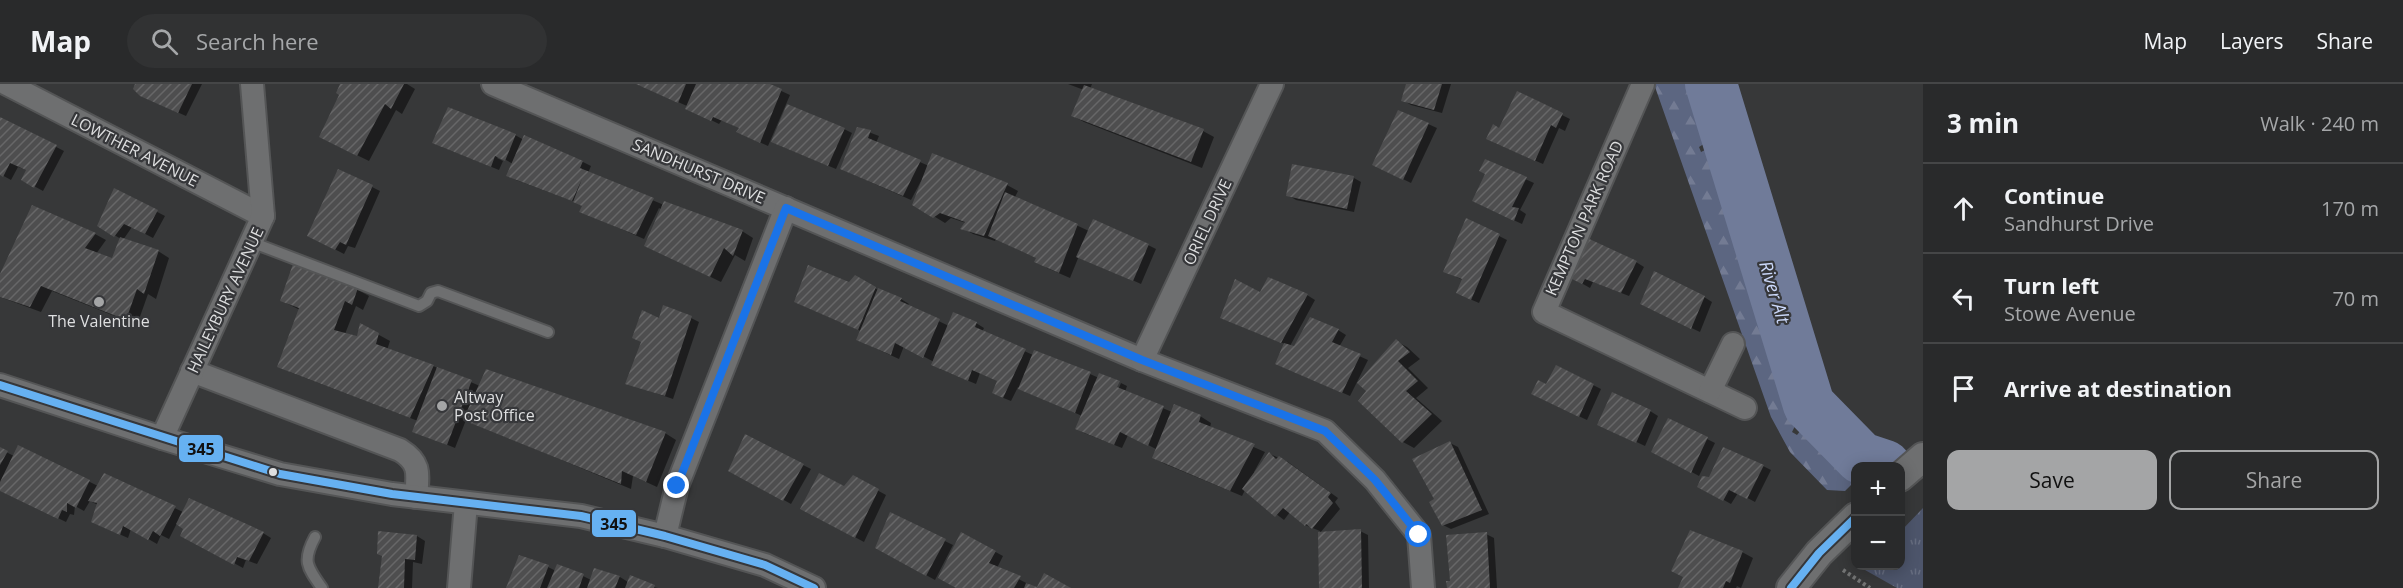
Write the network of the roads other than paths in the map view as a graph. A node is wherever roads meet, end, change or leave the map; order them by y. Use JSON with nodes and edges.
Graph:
{"nodes":[{"id":1,"x":7,"y":84,"type":"edge"},
{"id":2,"x":252,"y":84,"type":"edge"},
{"id":3,"x":493,"y":84,"type":"edge"},
{"id":4,"x":1272,"y":84,"type":"edge"},
{"id":5,"x":1643,"y":84,"type":"edge"},
{"id":6,"x":786,"y":208,"type":"junction"},
{"id":7,"x":263,"y":216,"type":"junction"},
{"id":8,"x":250,"y":242,"type":"junction"},
{"id":9,"x":548,"y":332,"type":"dead end"},
{"id":10,"x":1733,"y":344,"type":"dead end"},
{"id":11,"x":1142,"y":360,"type":"junction"},
{"id":12,"x":192,"y":371,"type":"junction"},
{"id":13,"x":0,"y":385,"type":"edge"},
{"id":14,"x":1710,"y":391,"type":"junction"},
{"id":15,"x":1745,"y":408,"type":"dead end"},
{"id":16,"x":162,"y":438,"type":"junction"},
{"id":17,"x":416,"y":497,"type":"junction"},
{"id":18,"x":466,"y":504,"type":"junction"},
{"id":19,"x":1851,"y":522,"type":"edge"},
{"id":20,"x":665,"y":536,"type":"junction"},
{"id":21,"x":315,"y":537,"type":"dead end"},
{"id":22,"x":321,"y":588,"type":"edge"},
{"id":23,"x":459,"y":588,"type":"edge"},
{"id":24,"x":814,"y":588,"type":"edge"},
{"id":25,"x":1423,"y":588,"type":"edge"},
{"id":26,"x":1791,"y":588,"type":"edge"}],
"edges":[{"from":1,"to":7,"type":"street","name":"LOWTHER AVENUE"},
{"from":2,"to":7,"type":"street","name":"HAILEYBURY AVENUE"},
{"from":3,"to":6,"type":"street","name":"SANDHURST DRIVE"},
{"from":4,"to":11,"type":"street","name":"ORIEL DRIVE"},
{"from":5,"to":14,"type":"street","name":"KEMPTON PARK ROAD"},
{"from":6,"to":11,"type":"street","name":"SANDHURST DRIVE"},
{"from":6,"to":20,"type":"street"},
{"from":7,"to":8,"type":"street","name":"HAILEYBURY AVENUE"},
{"from":8,"to":9,"type":"lane"},
{"from":8,"to":12,"type":"street","name":"HAILEYBURY AVENUE"},
{"from":10,"to":14,"type":"street"},
{"from":11,"to":25,"type":"street","name":"SANDHURST DRIVE"},
{"from":12,"to":16,"type":"street","name":"HAILEYBURY AVENUE"},
{"from":12,"to":17,"type":"street"},
{"from":13,"to":16,"type":"street"},
{"from":14,"to":15,"type":"street","name":"KEMPTON PARK ROAD"},
{"from":16,"to":17,"type":"street"},
{"from":17,"to":18,"type":"street"},
{"from":18,"to":20,"type":"street"},
{"from":18,"to":23,"type":"street"},
{"from":19,"to":26,"type":"street"},
{"from":20,"to":24,"type":"street"},
{"from":21,"to":22,"type":"lane"}]}
